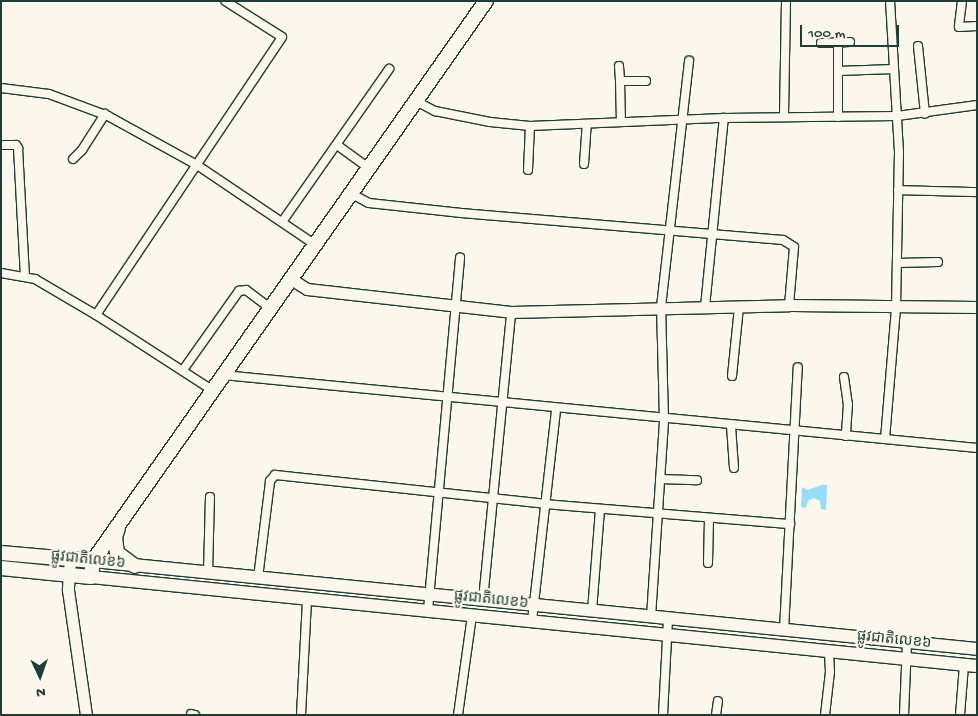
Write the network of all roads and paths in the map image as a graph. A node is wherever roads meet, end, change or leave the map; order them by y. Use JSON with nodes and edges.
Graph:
{"nodes":[{"id":1,"x":225,"y":1,"type":"edge"},
{"id":2,"x":486,"y":1,"type":"edge"},
{"id":3,"x":786,"y":1,"type":"edge"},
{"id":4,"x":890,"y":1,"type":"edge"},
{"id":5,"x":962,"y":1,"type":"edge"},
{"id":6,"x":977,"y":26,"type":"edge"},
{"id":7,"x":850,"y":42,"type":"dead end"},
{"id":8,"x":820,"y":43,"type":"dead end"},
{"id":9,"x":838,"y":44,"type":"junction"},
{"id":10,"x":918,"y":46,"type":"dead end"},
{"id":11,"x":689,"y":61,"type":"dead end"},
{"id":12,"x":619,"y":66,"type":"dead end"},
{"id":13,"x":389,"y":69,"type":"dead end"},
{"id":14,"x":894,"y":69,"type":"junction"},
{"id":15,"x":838,"y":71,"type":"junction"},
{"id":16,"x":620,"y":81,"type":"junction"},
{"id":17,"x":646,"y":81,"type":"dead end"},
{"id":18,"x":1,"y":88,"type":"edge"},
{"id":19,"x":414,"y":100,"type":"junction"},
{"id":20,"x":977,"y":104,"type":"edge"},
{"id":21,"x":104,"y":114,"type":"junction"},
{"id":22,"x":925,"y":114,"type":"junction"},
{"id":23,"x":784,"y":116,"type":"junction"},
{"id":24,"x":898,"y":116,"type":"junction"},
{"id":25,"x":838,"y":117,"type":"junction"},
{"id":26,"x":724,"y":118,"type":"junction"},
{"id":27,"x":684,"y":119,"type":"junction"},
{"id":28,"x":621,"y":122,"type":"junction"},
{"id":29,"x":587,"y":125,"type":"junction"},
{"id":30,"x":530,"y":126,"type":"junction"},
{"id":31,"x":1,"y":145,"type":"edge"},
{"id":32,"x":337,"y":145,"type":"junction"},
{"id":33,"x":73,"y":159,"type":"dead end"},
{"id":34,"x":584,"y":164,"type":"dead end"},
{"id":35,"x":197,"y":165,"type":"junction"},
{"id":36,"x":367,"y":167,"type":"junction"},
{"id":37,"x":528,"y":170,"type":"dead end"},
{"id":38,"x":898,"y":190,"type":"junction"},
{"id":39,"x":977,"y":192,"type":"edge"},
{"id":40,"x":350,"y":193,"type":"junction"},
{"id":41,"x":282,"y":222,"type":"junction"},
{"id":42,"x":669,"y":231,"type":"junction"},
{"id":43,"x":712,"y":233,"type":"junction"},
{"id":44,"x":314,"y":244,"type":"junction"},
{"id":45,"x":460,"y":257,"type":"dead end"},
{"id":46,"x":897,"y":262,"type":"junction"},
{"id":47,"x":938,"y":262,"type":"dead end"},
{"id":48,"x":1,"y":273,"type":"edge"},
{"id":49,"x":25,"y":276,"type":"junction"},
{"id":50,"x":291,"y":279,"type":"junction"},
{"id":51,"x":456,"y":305,"type":"junction"},
{"id":52,"x":789,"y":305,"type":"junction"},
{"id":53,"x":662,"y":307,"type":"junction"},
{"id":54,"x":705,"y":307,"type":"junction"},
{"id":55,"x":739,"y":307,"type":"junction"},
{"id":56,"x":977,"y":307,"type":"edge"},
{"id":57,"x":270,"y":308,"type":"junction"},
{"id":58,"x":896,"y":308,"type":"junction"},
{"id":59,"x":511,"y":312,"type":"junction"},
{"id":60,"x":96,"y":314,"type":"junction"},
{"id":61,"x":798,"y":368,"type":"dead end"},
{"id":62,"x":183,"y":370,"type":"junction"},
{"id":63,"x":223,"y":375,"type":"junction"},
{"id":64,"x":732,"y":376,"type":"dead end"},
{"id":65,"x":844,"y":377,"type":"dead end"},
{"id":66,"x":212,"y":390,"type":"junction"},
{"id":67,"x":446,"y":397,"type":"junction"},
{"id":68,"x":502,"y":404,"type":"junction"},
{"id":69,"x":556,"y":409,"type":"junction"},
{"id":70,"x":664,"y":420,"type":"junction"},
{"id":71,"x":731,"y":426,"type":"junction"},
{"id":72,"x":793,"y":431,"type":"junction"},
{"id":73,"x":846,"y":436,"type":"junction"},
{"id":74,"x":885,"y":439,"type":"junction"},
{"id":75,"x":977,"y":448,"type":"edge"},
{"id":76,"x":734,"y":468,"type":"dead end"},
{"id":77,"x":660,"y":479,"type":"junction"},
{"id":78,"x":697,"y":480,"type":"dead end"},
{"id":79,"x":438,"y":493,"type":"junction"},
{"id":80,"x":210,"y":497,"type":"dead end"},
{"id":81,"x":492,"y":498,"type":"junction"},
{"id":82,"x":545,"y":504,"type":"junction"},
{"id":83,"x":600,"y":508,"type":"junction"},
{"id":84,"x":658,"y":513,"type":"junction"},
{"id":85,"x":709,"y":518,"type":"junction"},
{"id":86,"x":121,"y":521,"type":"junction"},
{"id":87,"x":790,"y":524,"type":"junction"},
{"id":88,"x":1,"y":553,"type":"edge"},
{"id":89,"x":70,"y":559,"type":"junction"},
{"id":90,"x":93,"y":561,"type":"junction"},
{"id":91,"x":708,"y":563,"type":"dead end"},
{"id":92,"x":135,"y":566,"type":"junction"},
{"id":93,"x":1,"y":568,"type":"edge"},
{"id":94,"x":208,"y":573,"type":"junction"},
{"id":95,"x":69,"y":575,"type":"junction"},
{"id":96,"x":91,"y":577,"type":"junction"},
{"id":97,"x":258,"y":578,"type":"junction"},
{"id":98,"x":429,"y":595,"type":"junction"},
{"id":99,"x":307,"y":598,"type":"junction"},
{"id":100,"x":483,"y":600,"type":"junction"},
{"id":101,"x":534,"y":605,"type":"junction"},
{"id":102,"x":428,"y":610,"type":"junction"},
{"id":103,"x":592,"y":611,"type":"junction"},
{"id":104,"x":472,"y":615,"type":"junction"},
{"id":105,"x":651,"y":617,"type":"junction"},
{"id":106,"x":668,"y":618,"type":"junction"},
{"id":107,"x":532,"y":621,"type":"junction"},
{"id":108,"x":784,"y":630,"type":"junction"},
{"id":109,"x":667,"y":634,"type":"junction"},
{"id":110,"x":908,"y":642,"type":"junction"},
{"id":111,"x":977,"y":649,"type":"edge"},
{"id":112,"x":829,"y":650,"type":"junction"},
{"id":113,"x":907,"y":658,"type":"junction"},
{"id":114,"x":970,"y":665,"type":"edge"},
{"id":115,"x":963,"y":686,"type":"junction"},
{"id":116,"x":718,"y":701,"type":"dead end"},
{"id":117,"x":86,"y":715,"type":"edge"},
{"id":118,"x":301,"y":715,"type":"edge"},
{"id":119,"x":458,"y":715,"type":"edge"},
{"id":120,"x":663,"y":715,"type":"edge"},
{"id":121,"x":716,"y":715,"type":"edge"},
{"id":122,"x":825,"y":715,"type":"edge"},
{"id":123,"x":904,"y":715,"type":"edge"},
{"id":124,"x":960,"y":715,"type":"edge"},
{"id":125,"x":965,"y":715,"type":"edge"}],
"edges":[{"from":1,"to":35,"type":"street"},
{"from":2,"to":19,"type":"highway"},
{"from":3,"to":23,"type":"street"},
{"from":4,"to":14,"type":"street"},
{"from":5,"to":6,"type":"street"},
{"from":7,"to":9,"type":"street"},
{"from":8,"to":9,"type":"street"},
{"from":9,"to":15,"type":"street"},
{"from":10,"to":22,"type":"street"},
{"from":11,"to":27,"type":"street"},
{"from":12,"to":16,"type":"street"},
{"from":13,"to":32,"type":"street"},
{"from":14,"to":15,"type":"street"},
{"from":14,"to":24,"type":"street"},
{"from":15,"to":25,"type":"street"},
{"from":16,"to":17,"type":"street"},
{"from":16,"to":28,"type":"street"},
{"from":18,"to":21,"type":"street"},
{"from":19,"to":30,"type":"street"},
{"from":19,"to":36,"type":"highway"},
{"from":20,"to":22,"type":"street"},
{"from":21,"to":33,"type":"street"},
{"from":21,"to":35,"type":"street"},
{"from":22,"to":24,"type":"street"},
{"from":23,"to":25,"type":"street"},
{"from":23,"to":26,"type":"street"},
{"from":24,"to":25,"type":"street"},
{"from":24,"to":38,"type":"street"},
{"from":26,"to":27,"type":"street"},
{"from":26,"to":43,"type":"street"},
{"from":27,"to":28,"type":"street"},
{"from":27,"to":42,"type":"street"},
{"from":28,"to":29,"type":"street"},
{"from":29,"to":30,"type":"street"},
{"from":29,"to":34,"type":"street"},
{"from":30,"to":37,"type":"street"},
{"from":31,"to":49,"type":"street"},
{"from":32,"to":36,"type":"street"},
{"from":32,"to":41,"type":"street"},
{"from":35,"to":41,"type":"street"},
{"from":35,"to":60,"type":"street"},
{"from":36,"to":40,"type":"highway"},
{"from":38,"to":39,"type":"street"},
{"from":38,"to":46,"type":"street"},
{"from":40,"to":42,"type":"street"},
{"from":40,"to":44,"type":"highway"},
{"from":41,"to":44,"type":"street"},
{"from":42,"to":43,"type":"street"},
{"from":42,"to":53,"type":"street"},
{"from":43,"to":52,"type":"street"},
{"from":43,"to":54,"type":"street"},
{"from":44,"to":50,"type":"highway"},
{"from":45,"to":51,"type":"street"},
{"from":46,"to":47,"type":"street"},
{"from":46,"to":58,"type":"street"},
{"from":48,"to":49,"type":"street"},
{"from":49,"to":60,"type":"street"},
{"from":50,"to":51,"type":"street"},
{"from":50,"to":57,"type":"highway"},
{"from":51,"to":59,"type":"street"},
{"from":51,"to":67,"type":"street"},
{"from":52,"to":55,"type":"street"},
{"from":52,"to":58,"type":"street"},
{"from":53,"to":54,"type":"street"},
{"from":53,"to":59,"type":"street"},
{"from":53,"to":70,"type":"street"},
{"from":54,"to":55,"type":"street"},
{"from":55,"to":64,"type":"street"},
{"from":56,"to":58,"type":"street"},
{"from":57,"to":62,"type":"street"},
{"from":57,"to":63,"type":"highway"},
{"from":58,"to":74,"type":"street"},
{"from":59,"to":68,"type":"street"},
{"from":60,"to":62,"type":"street"},
{"from":61,"to":72,"type":"street"},
{"from":62,"to":66,"type":"street"},
{"from":63,"to":66,"type":"highway"},
{"from":63,"to":67,"type":"street"},
{"from":65,"to":73,"type":"street"},
{"from":66,"to":86,"type":"highway"},
{"from":67,"to":68,"type":"street"},
{"from":67,"to":79,"type":"street"},
{"from":68,"to":69,"type":"street"},
{"from":68,"to":81,"type":"street"},
{"from":69,"to":70,"type":"street"},
{"from":69,"to":82,"type":"street"},
{"from":70,"to":71,"type":"street"},
{"from":70,"to":77,"type":"street"},
{"from":71,"to":72,"type":"street"},
{"from":71,"to":76,"type":"street"},
{"from":72,"to":73,"type":"street"},
{"from":72,"to":87,"type":"street"},
{"from":73,"to":74,"type":"street"},
{"from":74,"to":75,"type":"street"},
{"from":77,"to":78,"type":"street"},
{"from":77,"to":84,"type":"street"},
{"from":79,"to":81,"type":"street"},
{"from":79,"to":97,"type":"street"},
{"from":79,"to":98,"type":"street"},
{"from":80,"to":94,"type":"street"},
{"from":81,"to":82,"type":"street"},
{"from":81,"to":100,"type":"street"},
{"from":82,"to":83,"type":"street"},
{"from":82,"to":101,"type":"street"},
{"from":83,"to":84,"type":"street"},
{"from":83,"to":103,"type":"street"},
{"from":84,"to":85,"type":"street"},
{"from":84,"to":105,"type":"street"},
{"from":85,"to":87,"type":"street"},
{"from":85,"to":91,"type":"street"},
{"from":86,"to":90,"type":"highway"},
{"from":86,"to":92,"type":"highway"},
{"from":87,"to":108,"type":"street"},
{"from":88,"to":89,"type":"highway","name":"ផ្លូវជាតិលេខ៦"},
{"from":89,"to":90,"type":"highway","name":"ផ្លូវជាតិលេខ៦"},
{"from":89,"to":95,"type":"street"},
{"from":90,"to":92,"type":"main road","name":"ផ្លូវជាតិលេខ៦"},
{"from":90,"to":96,"type":"highway"},
{"from":92,"to":94,"type":"main road","name":"ផ្លូវជាតិលេខ៦"},
{"from":93,"to":95,"type":"highway","name":"ផ្លូវជាតិលេខ៦"},
{"from":94,"to":97,"type":"main road","name":"ផ្លូវជាតិលេខ៦"},
{"from":95,"to":96,"type":"highway","name":"ផ្លូវជាតិលេខ៦"},
{"from":95,"to":117,"type":"street"},
{"from":96,"to":99,"type":"main road","name":"ផ្លូវជាតិលេខ៦"},
{"from":97,"to":98,"type":"main road","name":"ផ្លូវជាតិលេខ៦"},
{"from":98,"to":100,"type":"main road","name":"ផ្លូវជាតិលេខ៦"},
{"from":98,"to":102,"type":"street"},
{"from":99,"to":102,"type":"main road","name":"ផ្លូវជាតិលេខ៦"},
{"from":99,"to":118,"type":"street"},
{"from":100,"to":101,"type":"main road","name":"ផ្លូវជាតិលេខ៦"},
{"from":101,"to":103,"type":"main road","name":"ផ្លូវជាតិលេខ៦"},
{"from":101,"to":107,"type":"street"},
{"from":102,"to":104,"type":"main road","name":"ផ្លូវជាតិលេខ៦"},
{"from":103,"to":105,"type":"main road","name":"ផ្លូវជាតិលេខ៦"},
{"from":104,"to":107,"type":"main road","name":"ផ្លូវជាតិលេខ៦"},
{"from":104,"to":119,"type":"street"},
{"from":105,"to":106,"type":"main road","name":"ផ្លូវជាតិលេខ៦"},
{"from":106,"to":108,"type":"main road","name":"ផ្លូវជាតិលេខ៦"},
{"from":106,"to":109,"type":"street"},
{"from":107,"to":109,"type":"main road","name":"ផ្លូវជាតិលេខ៦"},
{"from":108,"to":110,"type":"main road","name":"ផ្លូវជាតិលេខ៦"},
{"from":109,"to":112,"type":"main road","name":"ផ្លូវជាតិលេខ៦"},
{"from":109,"to":120,"type":"street"},
{"from":110,"to":111,"type":"main road","name":"ផ្លូវជាតិលេខ៦"},
{"from":110,"to":113,"type":"street"},
{"from":112,"to":113,"type":"main road","name":"ផ្លូវជាតិលេខ៦"},
{"from":112,"to":122,"type":"street"},
{"from":113,"to":114,"type":"main road","name":"ផ្លូវជាតិលេខ៦"},
{"from":113,"to":123,"type":"street"},
{"from":114,"to":115,"type":"street"},
{"from":115,"to":124,"type":"street"},
{"from":115,"to":125,"type":"street"},
{"from":116,"to":121,"type":"street"}]}
